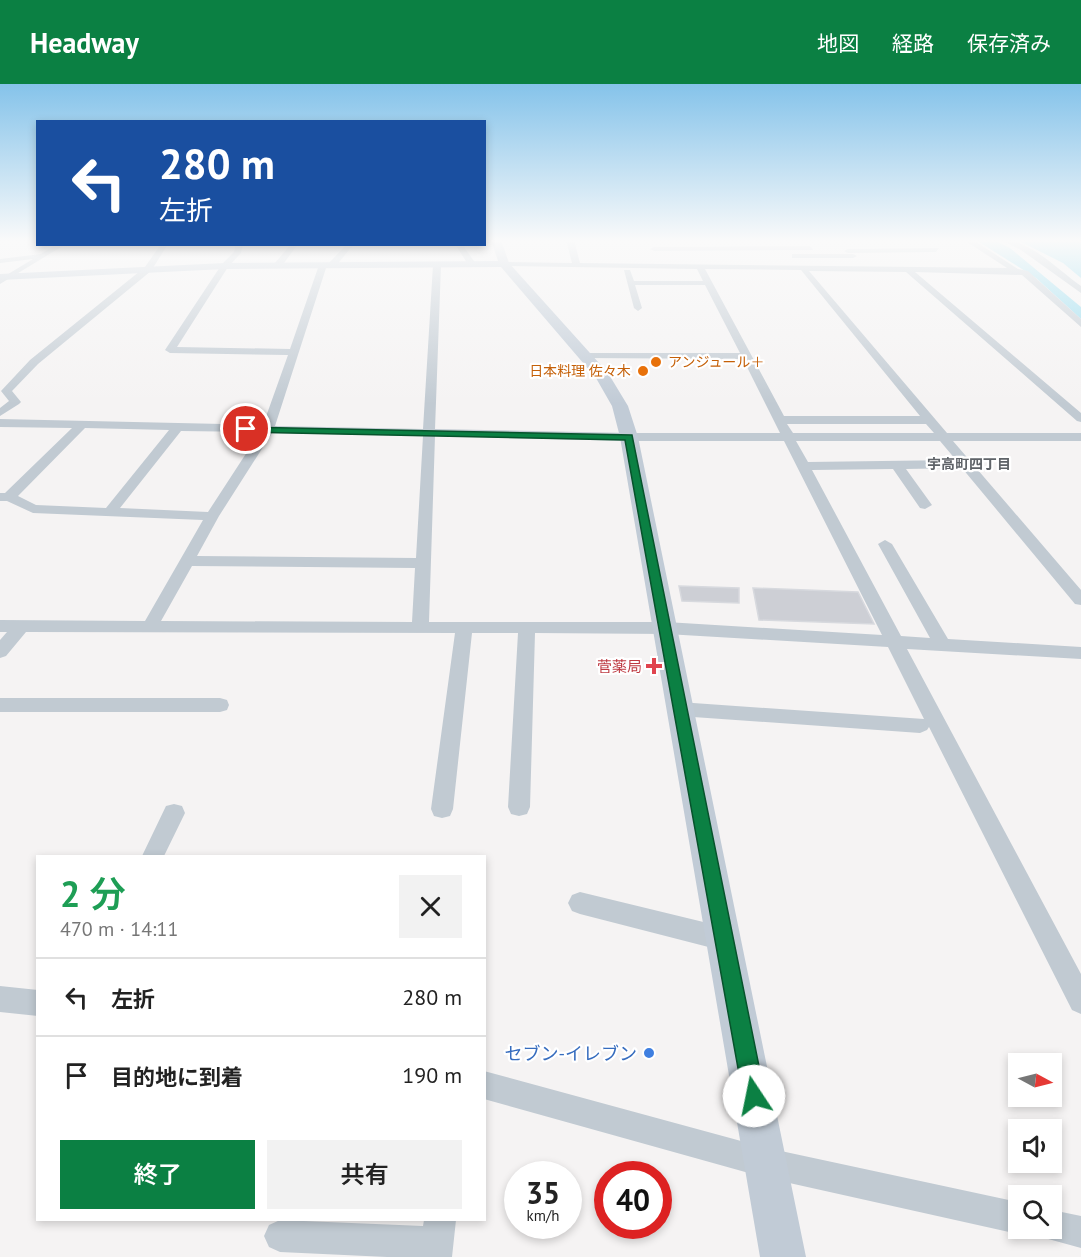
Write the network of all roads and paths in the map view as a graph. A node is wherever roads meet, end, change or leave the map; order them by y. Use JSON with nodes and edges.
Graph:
{"nodes":[{"id":1,"x":116,"y":295,"type":"edge"},
{"id":2,"x":206,"y":295,"type":"edge"},
{"id":3,"x":316,"y":295,"type":"edge"},
{"id":4,"x":436,"y":295,"type":"edge"},
{"id":5,"x":535,"y":295,"type":"edge"},
{"id":6,"x":634,"y":295,"type":"edge"},
{"id":7,"x":714,"y":295,"type":"edge"},
{"id":8,"x":825,"y":295,"type":"edge"},
{"id":9,"x":937,"y":295,"type":"edge"},
{"id":10,"x":1049,"y":295,"type":"edge"},
{"id":11,"x":638,"y":308,"type":"dead end"},
{"id":12,"x":1081,"y":324,"type":"edge"},
{"id":13,"x":294,"y":352,"type":"junction"},
{"id":14,"x":585,"y":356,"type":"junction"},
{"id":15,"x":747,"y":356,"type":"junction"},
{"id":16,"x":0,"y":413,"type":"edge"},
{"id":17,"x":1081,"y":419,"type":"edge"},
{"id":18,"x":780,"y":420,"type":"junction"},
{"id":19,"x":929,"y":420,"type":"junction"},
{"id":20,"x":0,"y":423,"type":"edge"},
{"id":21,"x":82,"y":425,"type":"junction"},
{"id":22,"x":178,"y":427,"type":"junction"},
{"id":23,"x":268,"y":429,"type":"junction"},
{"id":24,"x":430,"y":433,"type":"junction"},
{"id":25,"x":629,"y":437,"type":"junction"},
{"id":26,"x":789,"y":437,"type":"junction"},
{"id":27,"x":944,"y":437,"type":"junction"},
{"id":28,"x":1081,"y":437,"type":"edge"},
{"id":29,"x":968,"y":464,"type":"junction"},
{"id":30,"x":804,"y":466,"type":"junction"},
{"id":31,"x":898,"y":466,"type":"junction"},
{"id":32,"x":4,"y":497,"type":"edge"},
{"id":33,"x":925,"y":505,"type":"dead end"},
{"id":34,"x":110,"y":512,"type":"junction"},
{"id":35,"x":212,"y":516,"type":"junction"},
{"id":36,"x":885,"y":544,"type":"dead end"},
{"id":37,"x":187,"y":561,"type":"junction"},
{"id":38,"x":423,"y":563,"type":"junction"},
{"id":39,"x":1081,"y":600,"type":"edge"},
{"id":40,"x":0,"y":626,"type":"edge"},
{"id":41,"x":21,"y":626,"type":"junction"},
{"id":42,"x":150,"y":626,"type":"junction"},
{"id":43,"x":420,"y":626,"type":"junction"},
{"id":44,"x":527,"y":626,"type":"junction"},
{"id":45,"x":464,"y":627,"type":"junction"},
{"id":46,"x":666,"y":628,"type":"junction"},
{"id":47,"x":895,"y":642,"type":"junction"},
{"id":48,"x":943,"y":645,"type":"junction"},
{"id":49,"x":0,"y":652,"type":"edge"},
{"id":50,"x":1081,"y":653,"type":"edge"},
{"id":51,"x":0,"y":705,"type":"edge"},
{"id":52,"x":220,"y":705,"type":"dead end"},
{"id":53,"x":679,"y":709,"type":"junction"},
{"id":54,"x":920,"y":725,"type":"dead end"},
{"id":55,"x":519,"y":807,"type":"dead end"},
{"id":56,"x":442,"y":809,"type":"dead end"},
{"id":57,"x":174,"y":813,"type":"dead end"},
{"id":58,"x":153,"y":855,"type":"edge"},
{"id":59,"x":580,"y":903,"type":"dead end"},
{"id":60,"x":724,"y":939,"type":"junction"},
{"id":61,"x":0,"y":999,"type":"edge"},
{"id":62,"x":1081,"y":1001,"type":"edge"},
{"id":63,"x":36,"y":1003,"type":"edge"},
{"id":64,"x":486,"y":1086,"type":"edge"},
{"id":65,"x":767,"y":1163,"type":"junction"},
{"id":66,"x":1008,"y":1216,"type":"edge"},
{"id":67,"x":1062,"y":1228,"type":"edge"},
{"id":68,"x":1081,"y":1232,"type":"edge"},
{"id":69,"x":280,"y":1236,"type":"dead end"},
{"id":70,"x":438,"y":1240,"type":"edge"},
{"id":71,"x":783,"y":1257,"type":"edge"}],
"edges":[{"from":1,"to":16,"type":"street"},
{"from":2,"to":13,"type":"street"},
{"from":3,"to":13,"type":"street"},
{"from":4,"to":24,"type":"street"},
{"from":5,"to":14,"type":"street"},
{"from":6,"to":11,"type":"street"},
{"from":7,"to":15,"type":"street"},
{"from":8,"to":19,"type":"street"},
{"from":9,"to":17,"type":"street"},
{"from":10,"to":12,"type":"street"},
{"from":13,"to":23,"type":"street"},
{"from":14,"to":15,"type":"street"},
{"from":14,"to":25,"type":"street"},
{"from":15,"to":18,"type":"street"},
{"from":18,"to":19,"type":"street"},
{"from":18,"to":26,"type":"street"},
{"from":19,"to":27,"type":"street"},
{"from":20,"to":21,"type":"street"},
{"from":21,"to":22,"type":"street"},
{"from":21,"to":32,"type":"street"},
{"from":22,"to":23,"type":"street"},
{"from":22,"to":34,"type":"street"},
{"from":23,"to":24,"type":"street"},
{"from":23,"to":35,"type":"street"},
{"from":24,"to":25,"type":"street"},
{"from":24,"to":38,"type":"street"},
{"from":25,"to":26,"type":"street"},
{"from":25,"to":46,"type":"street"},
{"from":26,"to":27,"type":"street"},
{"from":26,"to":30,"type":"street"},
{"from":27,"to":28,"type":"street"},
{"from":27,"to":29,"type":"street"},
{"from":29,"to":31,"type":"street"},
{"from":29,"to":39,"type":"street"},
{"from":30,"to":31,"type":"street"},
{"from":30,"to":47,"type":"street"},
{"from":31,"to":33,"type":"street"},
{"from":32,"to":34,"type":"street"},
{"from":34,"to":35,"type":"street"},
{"from":35,"to":37,"type":"street"},
{"from":36,"to":48,"type":"street"},
{"from":37,"to":38,"type":"street"},
{"from":37,"to":42,"type":"street"},
{"from":38,"to":43,"type":"street"},
{"from":40,"to":41,"type":"street"},
{"from":41,"to":42,"type":"street"},
{"from":41,"to":49,"type":"street"},
{"from":42,"to":43,"type":"street"},
{"from":43,"to":45,"type":"street"},
{"from":44,"to":45,"type":"street"},
{"from":44,"to":46,"type":"street"},
{"from":44,"to":55,"type":"street"},
{"from":45,"to":56,"type":"street"},
{"from":46,"to":47,"type":"street"},
{"from":46,"to":53,"type":"street"},
{"from":47,"to":48,"type":"street"},
{"from":47,"to":62,"type":"street"},
{"from":48,"to":50,"type":"street"},
{"from":51,"to":52,"type":"street"},
{"from":53,"to":54,"type":"street"},
{"from":53,"to":60,"type":"street"},
{"from":57,"to":58,"type":"street"},
{"from":59,"to":60,"type":"street"},
{"from":60,"to":65,"type":"street"},
{"from":61,"to":63,"type":"street"},
{"from":64,"to":65,"type":"street"},
{"from":65,"to":66,"type":"street"},
{"from":65,"to":71,"type":"street"},
{"from":67,"to":68,"type":"street"},
{"from":69,"to":70,"type":"street"}]}
